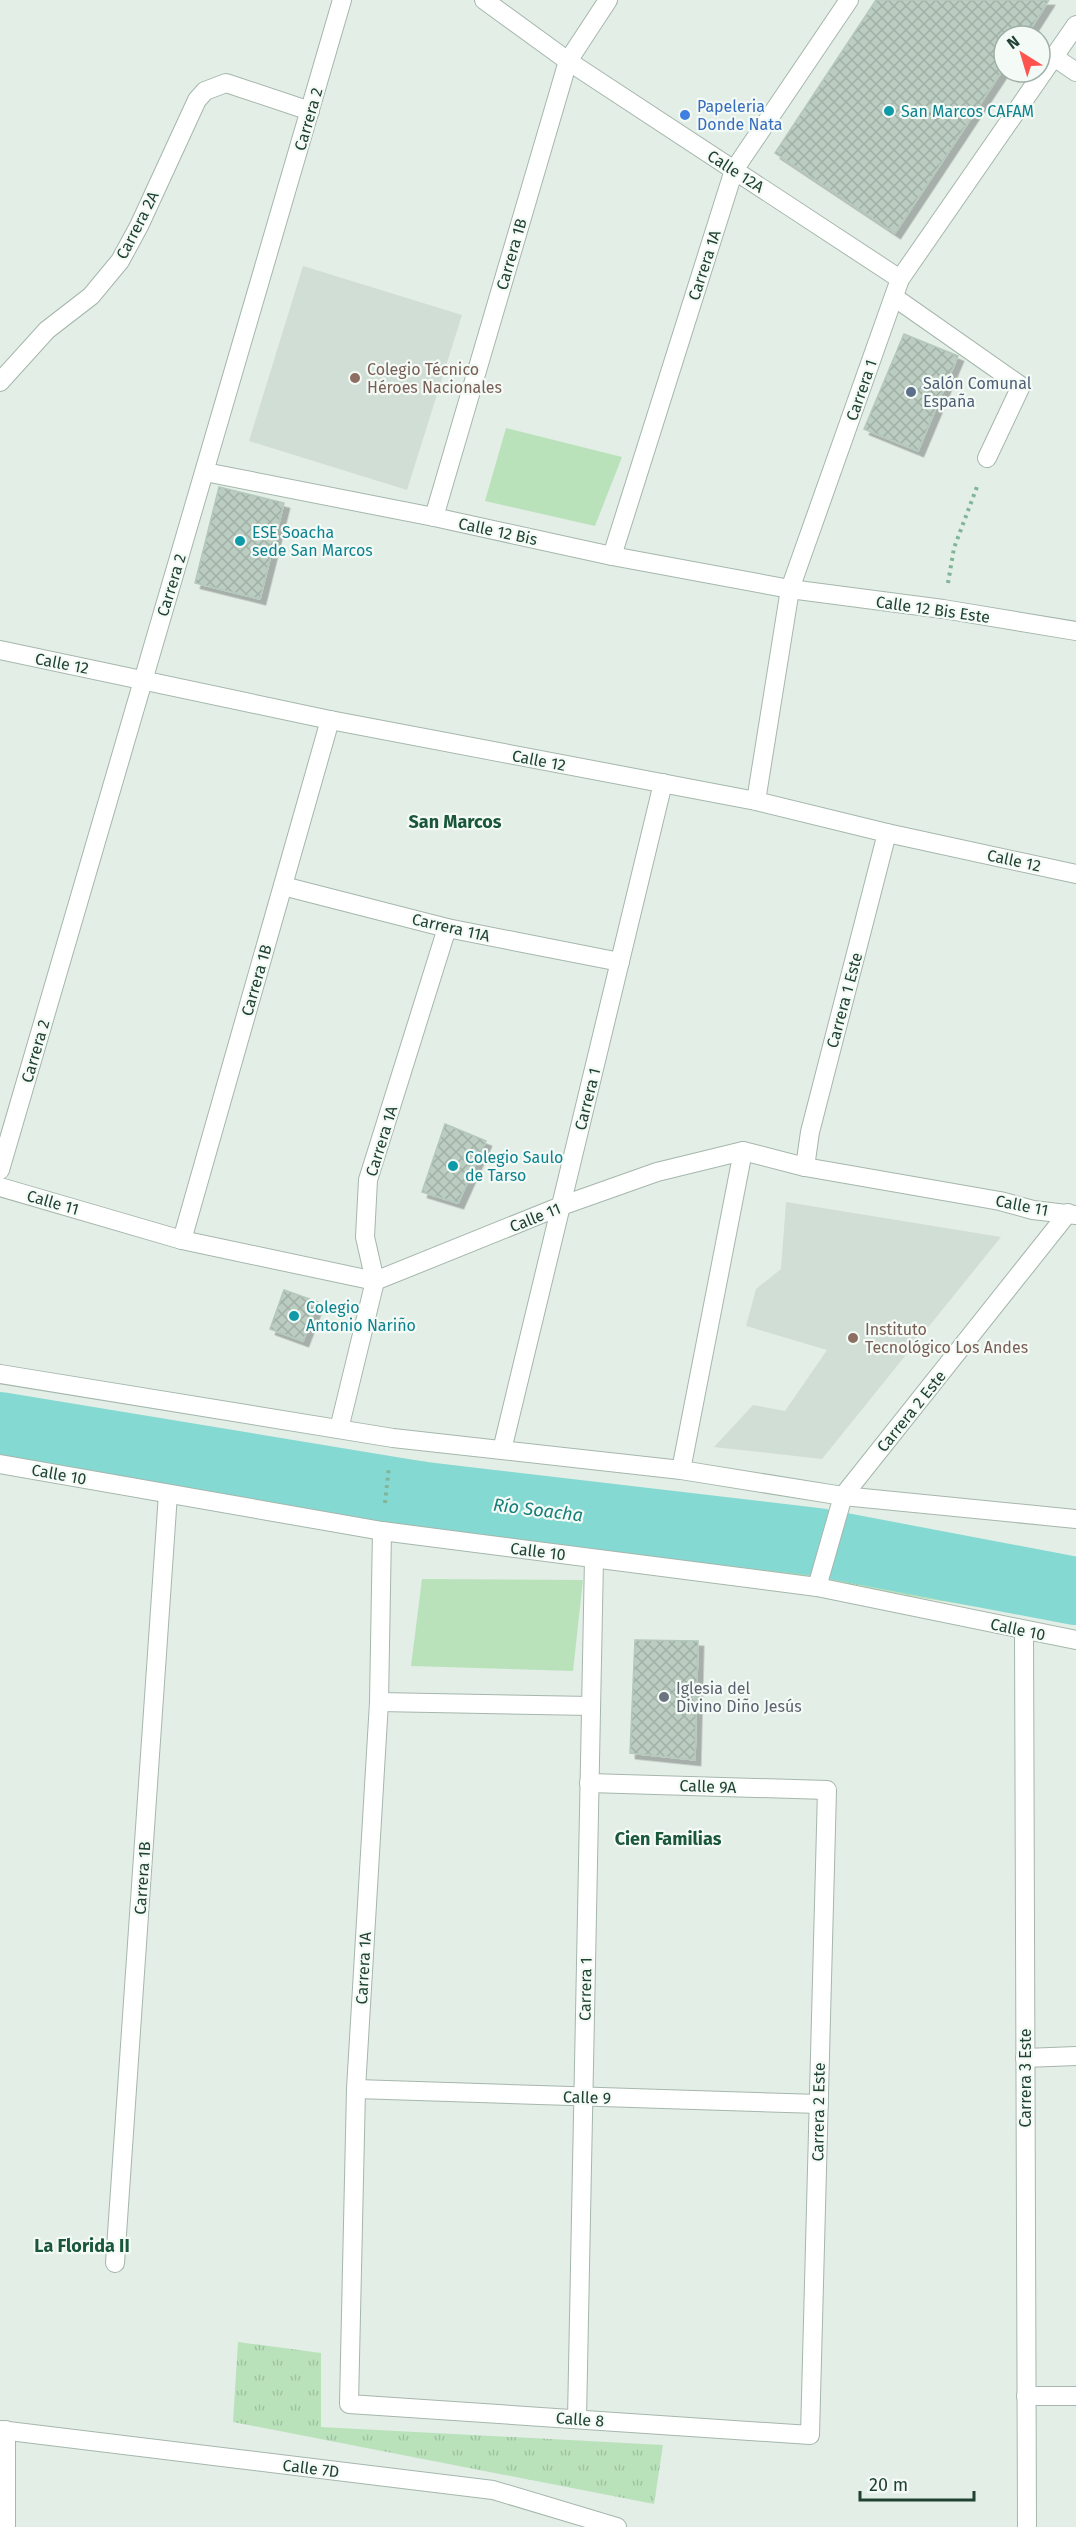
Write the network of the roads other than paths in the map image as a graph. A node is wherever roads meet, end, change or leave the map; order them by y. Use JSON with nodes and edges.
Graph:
{"nodes":[{"id":1,"x":342,"y":0,"type":"edge"},
{"id":2,"x":484,"y":0,"type":"edge"},
{"id":3,"x":608,"y":0,"type":"edge"},
{"id":4,"x":849,"y":0,"type":"edge"},
{"id":5,"x":1076,"y":25,"type":"edge"},
{"id":6,"x":1054,"y":57,"type":"junction"},
{"id":7,"x":568,"y":61,"type":"junction"},
{"id":8,"x":1076,"y":72,"type":"edge"},
{"id":9,"x":310,"y":111,"type":"junction"},
{"id":10,"x":734,"y":170,"type":"junction"},
{"id":11,"x":897,"y":288,"type":"junction"},
{"id":12,"x":0,"y":382,"type":"edge"},
{"id":13,"x":987,"y":458,"type":"road end"},
{"id":14,"x":205,"y":472,"type":"junction"},
{"id":15,"x":434,"y":517,"type":"junction"},
{"id":16,"x":612,"y":556,"type":"junction"},
{"id":17,"x":790,"y":589,"type":"junction"},
{"id":18,"x":1076,"y":631,"type":"edge"},
{"id":19,"x":0,"y":650,"type":"edge"},
{"id":20,"x":143,"y":679,"type":"junction"},
{"id":21,"x":330,"y":720,"type":"junction"},
{"id":22,"x":663,"y":783,"type":"junction"},
{"id":23,"x":756,"y":801,"type":"junction"},
{"id":24,"x":887,"y":833,"type":"junction"},
{"id":25,"x":1076,"y":874,"type":"edge"},
{"id":26,"x":283,"y":886,"type":"junction"},
{"id":27,"x":447,"y":928,"type":"junction"},
{"id":28,"x":620,"y":962,"type":"junction"},
{"id":29,"x":743,"y":1151,"type":"junction"},
{"id":30,"x":805,"y":1167,"type":"junction"},
{"id":31,"x":0,"y":1170,"type":"edge"},
{"id":32,"x":0,"y":1187,"type":"edge"},
{"id":33,"x":561,"y":1206,"type":"junction"},
{"id":34,"x":1072,"y":1214,"type":"edge"},
{"id":35,"x":182,"y":1240,"type":"junction"},
{"id":36,"x":375,"y":1281,"type":"junction"},
{"id":37,"x":0,"y":1374,"type":"edge"},
{"id":38,"x":339,"y":1429,"type":"junction"},
{"id":39,"x":502,"y":1450,"type":"junction"},
{"id":40,"x":0,"y":1464,"type":"edge"},
{"id":41,"x":681,"y":1470,"type":"junction"},
{"id":42,"x":168,"y":1494,"type":"junction"},
{"id":43,"x":841,"y":1500,"type":"junction"},
{"id":44,"x":1076,"y":1519,"type":"edge"},
{"id":45,"x":383,"y":1523,"type":"junction"},
{"id":46,"x":594,"y":1558,"type":"junction"},
{"id":47,"x":818,"y":1583,"type":"junction"},
{"id":48,"x":1024,"y":1630,"type":"junction"},
{"id":49,"x":1076,"y":1640,"type":"edge"},
{"id":50,"x":380,"y":1702,"type":"junction"},
{"id":51,"x":591,"y":1706,"type":"junction"},
{"id":52,"x":589,"y":1783,"type":"junction"},
{"id":53,"x":827,"y":1790,"type":"joint"},
{"id":54,"x":1076,"y":2056,"type":"edge"},
{"id":55,"x":1025,"y":2058,"type":"junction"},
{"id":56,"x":356,"y":2089,"type":"junction"},
{"id":57,"x":583,"y":2096,"type":"junction"},
{"id":58,"x":819,"y":2104,"type":"junction"},
{"id":59,"x":115,"y":2263,"type":"dead end"},
{"id":60,"x":1026,"y":2396,"type":"junction"},
{"id":61,"x":1076,"y":2396,"type":"edge"},
{"id":62,"x":349,"y":2404,"type":"joint"},
{"id":63,"x":577,"y":2419,"type":"junction"},
{"id":64,"x":3,"y":2430,"type":"edge"},
{"id":65,"x":810,"y":2435,"type":"joint"},
{"id":66,"x":6,"y":2527,"type":"edge"},
{"id":67,"x":617,"y":2527,"type":"edge"},
{"id":68,"x":1027,"y":2527,"type":"edge"}],
"edges":[{"from":1,"to":9,"type":"street","name":"Carrera 2"},
{"from":2,"to":7,"type":"street","name":"Calle 12A"},
{"from":3,"to":7,"type":"street","name":"Carrera 1B"},
{"from":4,"to":10,"type":"street","name":"Carrera 1A"},
{"from":5,"to":6,"type":"street","name":"Carrera 1"},
{"from":6,"to":8,"type":"street"},
{"from":6,"to":11,"type":"street","name":"Carrera 1"},
{"from":7,"to":10,"type":"street","name":"Calle 12A"},
{"from":7,"to":15,"type":"street","name":"Carrera 1B"},
{"from":9,"to":12,"type":"street","name":"Carrera 2A"},
{"from":9,"to":14,"type":"street","name":"Carrera 2"},
{"from":10,"to":11,"type":"street","name":"Calle 12A"},
{"from":10,"to":16,"type":"street","name":"Carrera 1A"},
{"from":11,"to":13,"type":"street","name":"Calle 12A"},
{"from":11,"to":17,"type":"street","name":"Carrera 1"},
{"from":14,"to":15,"type":"street","name":"Calle 12 Bis"},
{"from":14,"to":20,"type":"street","name":"Carrera 2"},
{"from":15,"to":16,"type":"street","name":"Calle 12 Bis"},
{"from":16,"to":17,"type":"street","name":"Calle 12 Bis"},
{"from":17,"to":18,"type":"street","name":"Calle 12 Bis Este"},
{"from":17,"to":23,"type":"street","name":"Carrera 1"},
{"from":19,"to":20,"type":"street","name":"Calle 12"},
{"from":20,"to":21,"type":"street","name":"Calle 12"},
{"from":20,"to":31,"type":"street","name":"Carrera 2"},
{"from":21,"to":22,"type":"street","name":"Calle 12"},
{"from":21,"to":26,"type":"street","name":"Carrera 1B"},
{"from":22,"to":23,"type":"street","name":"Calle 12"},
{"from":22,"to":28,"type":"street","name":"Carrera 1"},
{"from":23,"to":24,"type":"street","name":"Calle 12"},
{"from":24,"to":25,"type":"street","name":"Calle 12"},
{"from":24,"to":30,"type":"street","name":"Carrera 1 Este"},
{"from":26,"to":27,"type":"street","name":"Carrera 11A"},
{"from":26,"to":35,"type":"street","name":"Carrera 1B"},
{"from":27,"to":28,"type":"street","name":"Carrera 11A"},
{"from":27,"to":36,"type":"street","name":"Carrera 1A"},
{"from":28,"to":33,"type":"street","name":"Carrera 1"},
{"from":29,"to":30,"type":"street","name":"Calle 11"},
{"from":29,"to":33,"type":"street","name":"Calle 11"},
{"from":29,"to":41,"type":"street"},
{"from":30,"to":34,"type":"street","name":"Calle 11"},
{"from":32,"to":35,"type":"street","name":"Calle 11"},
{"from":33,"to":36,"type":"street","name":"Calle 11"},
{"from":33,"to":39,"type":"street","name":"Carrera 1"},
{"from":34,"to":43,"type":"street","name":"Carrera 2 Este"},
{"from":35,"to":36,"type":"street","name":"Calle 11"},
{"from":36,"to":38,"type":"street","name":"Carrera 1A"},
{"from":37,"to":38,"type":"street"},
{"from":38,"to":39,"type":"street"},
{"from":39,"to":41,"type":"street"},
{"from":40,"to":42,"type":"street","name":"Calle 10"},
{"from":41,"to":43,"type":"street"},
{"from":42,"to":45,"type":"street","name":"Calle 10"},
{"from":42,"to":59,"type":"street","name":"Carrera 1B"},
{"from":43,"to":44,"type":"street"},
{"from":43,"to":47,"type":"street"},
{"from":45,"to":46,"type":"street","name":"Calle 10"},
{"from":45,"to":50,"type":"street","name":"Carrera 1A"},
{"from":46,"to":47,"type":"street","name":"Calle 10"},
{"from":46,"to":51,"type":"street","name":"Carrera 1"},
{"from":47,"to":48,"type":"street","name":"Calle 10"},
{"from":48,"to":49,"type":"street","name":"Calle 10"},
{"from":48,"to":55,"type":"street","name":"Carrera 3 Este"},
{"from":50,"to":51,"type":"street"},
{"from":50,"to":56,"type":"street","name":"Carrera 1A"},
{"from":51,"to":52,"type":"street","name":"Carrera 1"},
{"from":52,"to":53,"type":"street","name":"Calle 9A"},
{"from":52,"to":57,"type":"street","name":"Carrera 1"},
{"from":53,"to":58,"type":"street","name":"Carrera 2 Este"},
{"from":54,"to":55,"type":"street"},
{"from":55,"to":60,"type":"street","name":"Carrera 3 Este"},
{"from":56,"to":57,"type":"street","name":"Calle 9"},
{"from":56,"to":62,"type":"street","name":"Carrera 1A"},
{"from":57,"to":58,"type":"street","name":"Calle 9"},
{"from":57,"to":63,"type":"street","name":"Carrera 1"},
{"from":58,"to":65,"type":"street","name":"Carrera 2 Este"},
{"from":60,"to":61,"type":"street"},
{"from":60,"to":68,"type":"street","name":"Carrera 3 Este"},
{"from":62,"to":63,"type":"street","name":"Calle 8"},
{"from":63,"to":65,"type":"street","name":"Calle 8"},
{"from":64,"to":66,"type":"street"},
{"from":64,"to":67,"type":"street","name":"Calle 7D"}]}
